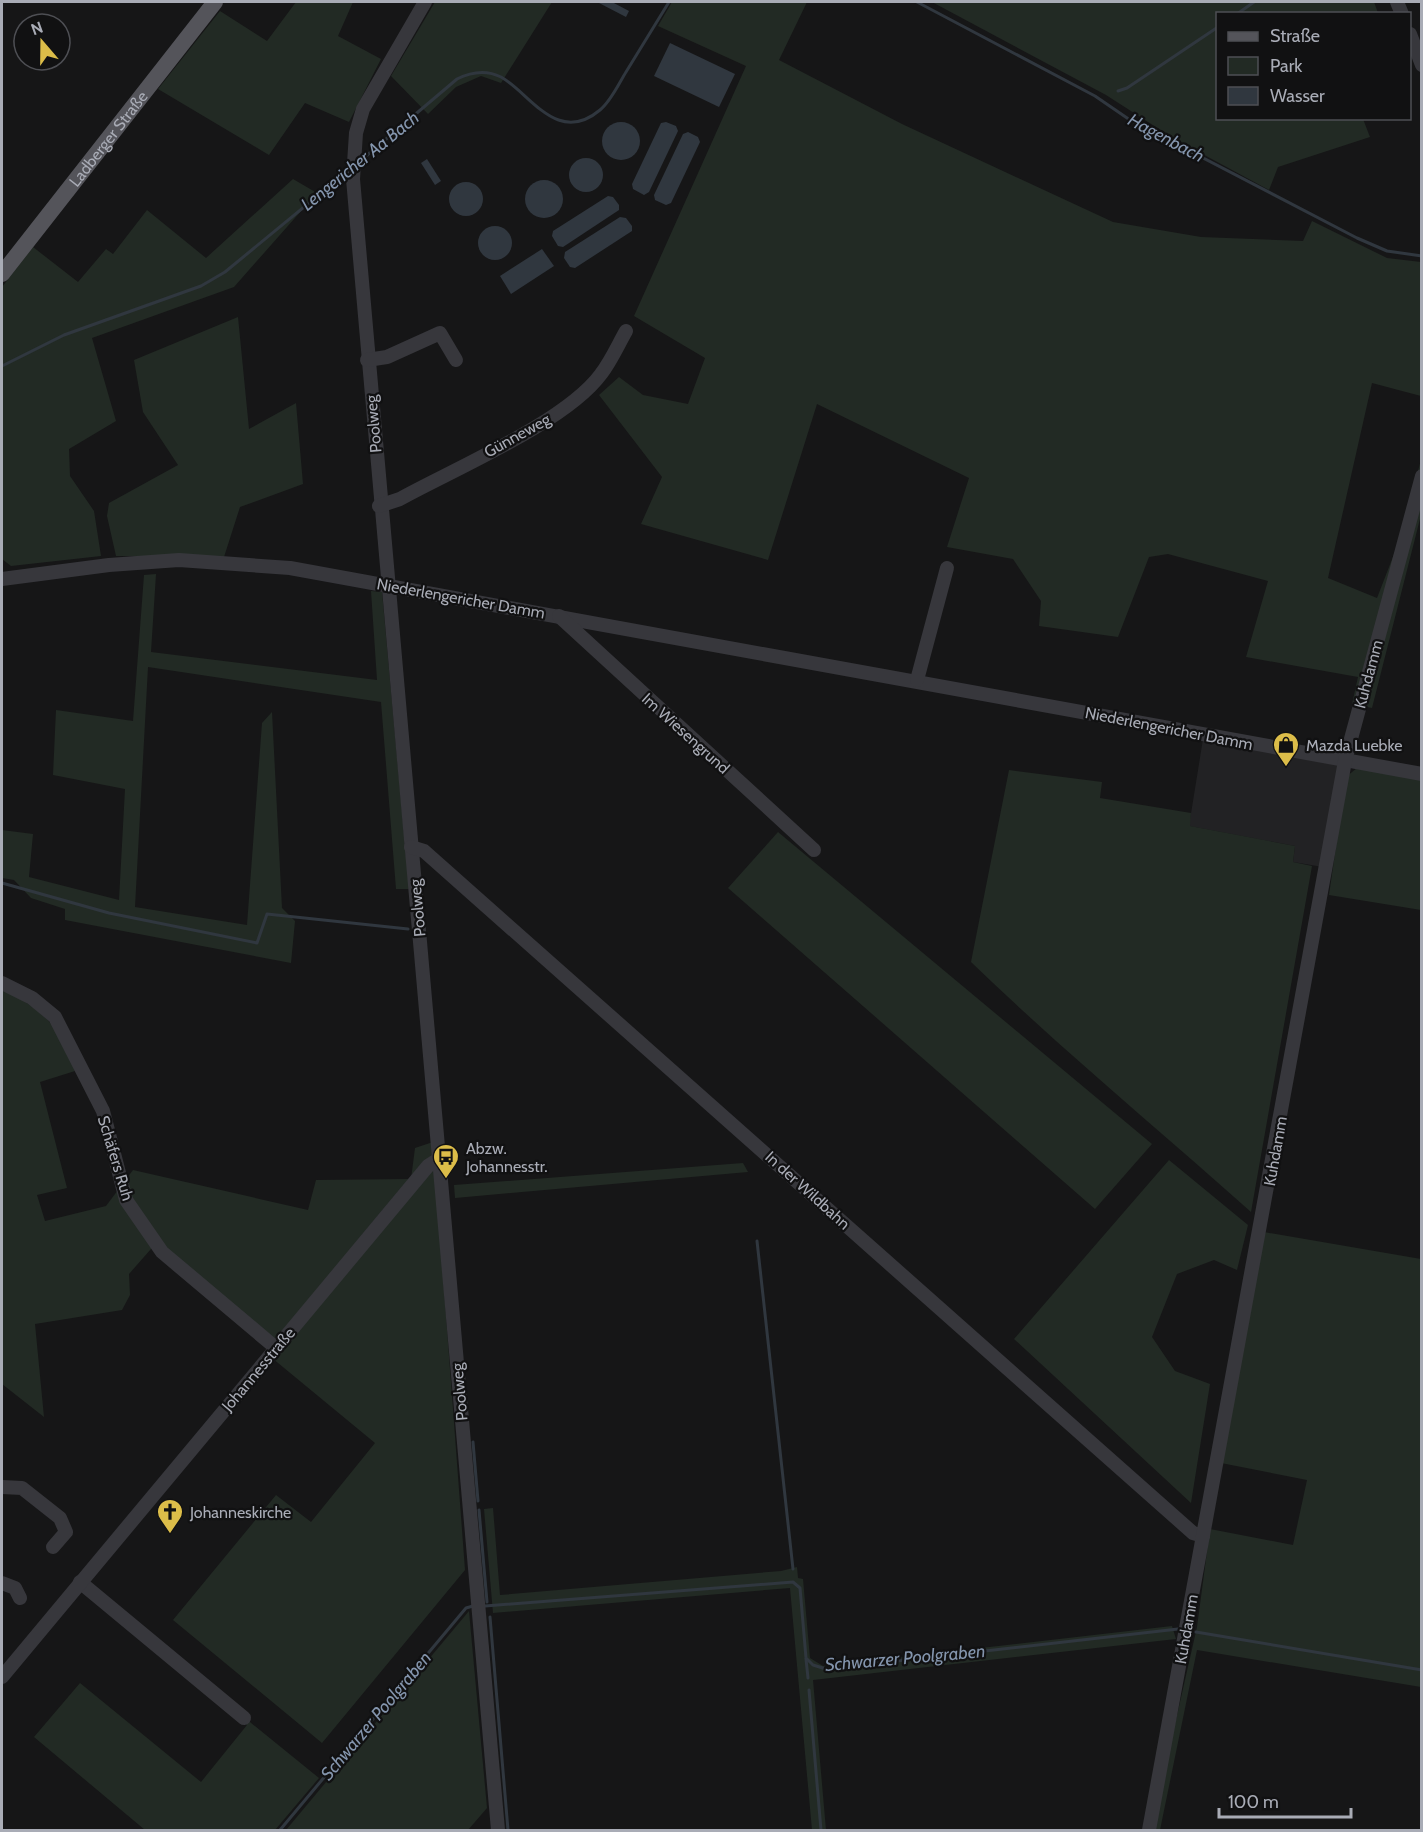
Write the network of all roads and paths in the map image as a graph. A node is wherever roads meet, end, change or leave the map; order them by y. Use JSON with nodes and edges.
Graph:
{"nodes":[{"id":1,"x":215,"y":2,"type":"edge"},
{"id":2,"x":425,"y":2,"type":"edge"},
{"id":3,"x":1411,"y":37,"type":"edge"},
{"id":4,"x":1422,"y":65,"type":"edge"},
{"id":5,"x":2,"y":274,"type":"edge"},
{"id":6,"x":626,"y":331,"type":"dead end"},
{"id":7,"x":367,"y":360,"type":"junction"},
{"id":8,"x":456,"y":360,"type":"dead end"},
{"id":9,"x":1422,"y":476,"type":"edge"},
{"id":10,"x":380,"y":506,"type":"junction"},
{"id":11,"x":947,"y":568,"type":"dead end"},
{"id":12,"x":2,"y":579,"type":"edge"},
{"id":13,"x":386,"y":584,"type":"junction"},
{"id":14,"x":558,"y":616,"type":"junction"},
{"id":15,"x":917,"y":680,"type":"junction"},
{"id":16,"x":1345,"y":760,"type":"junction"},
{"id":17,"x":1422,"y":774,"type":"edge"},
{"id":18,"x":411,"y":847,"type":"junction"},
{"id":19,"x":814,"y":850,"type":"dead end"},
{"id":20,"x":2,"y":983,"type":"edge"},
{"id":21,"x":439,"y":1159,"type":"junction"},
{"id":22,"x":276,"y":1348,"type":"junction"},
{"id":23,"x":2,"y":1487,"type":"edge"},
{"id":24,"x":1203,"y":1536,"type":"junction"},
{"id":25,"x":53,"y":1547,"type":"dead end"},
{"id":26,"x":2,"y":1582,"type":"edge"},
{"id":27,"x":80,"y":1582,"type":"junction"},
{"id":28,"x":20,"y":1598,"type":"dead end"},
{"id":29,"x":2,"y":1677,"type":"edge"},
{"id":30,"x":244,"y":1718,"type":"dead end"},
{"id":31,"x":498,"y":1830,"type":"edge"},
{"id":32,"x":1149,"y":1830,"type":"edge"}],
"edges":[{"from":1,"to":5,"type":"main road","name":"Ladberger Straße"},
{"from":2,"to":7,"type":"street","name":"Poolweg"},
{"from":3,"to":4,"type":"street"},
{"from":6,"to":10,"type":"street","name":"Günneweg"},
{"from":7,"to":8,"type":"street"},
{"from":7,"to":10,"type":"street","name":"Poolweg"},
{"from":9,"to":16,"type":"street","name":"Kuhdamm"},
{"from":10,"to":13,"type":"street","name":"Poolweg"},
{"from":11,"to":15,"type":"street"},
{"from":12,"to":13,"type":"street","name":"Niederlengericher Damm"},
{"from":13,"to":14,"type":"street","name":"Niederlengericher Damm"},
{"from":13,"to":18,"type":"street","name":"Poolweg"},
{"from":14,"to":15,"type":"street","name":"Niederlengericher Damm"},
{"from":14,"to":19,"type":"street","name":"Im Wiesengrund"},
{"from":15,"to":16,"type":"street","name":"Niederlengericher Damm"},
{"from":16,"to":17,"type":"street","name":"Niederlengericher Damm"},
{"from":16,"to":24,"type":"street","name":"Kuhdamm"},
{"from":18,"to":21,"type":"street","name":"Poolweg"},
{"from":18,"to":24,"type":"street","name":"In der Wildbahn"},
{"from":20,"to":22,"type":"street","name":"Schäfers Ruh"},
{"from":21,"to":22,"type":"street","name":"Johannesstraße"},
{"from":21,"to":31,"type":"street","name":"Poolweg"},
{"from":22,"to":27,"type":"street","name":"Johannesstraße"},
{"from":23,"to":25,"type":"street"},
{"from":24,"to":32,"type":"street","name":"Kuhdamm"},
{"from":26,"to":28,"type":"street"},
{"from":27,"to":29,"type":"street","name":"Johannesstraße"},
{"from":27,"to":30,"type":"street"}]}
